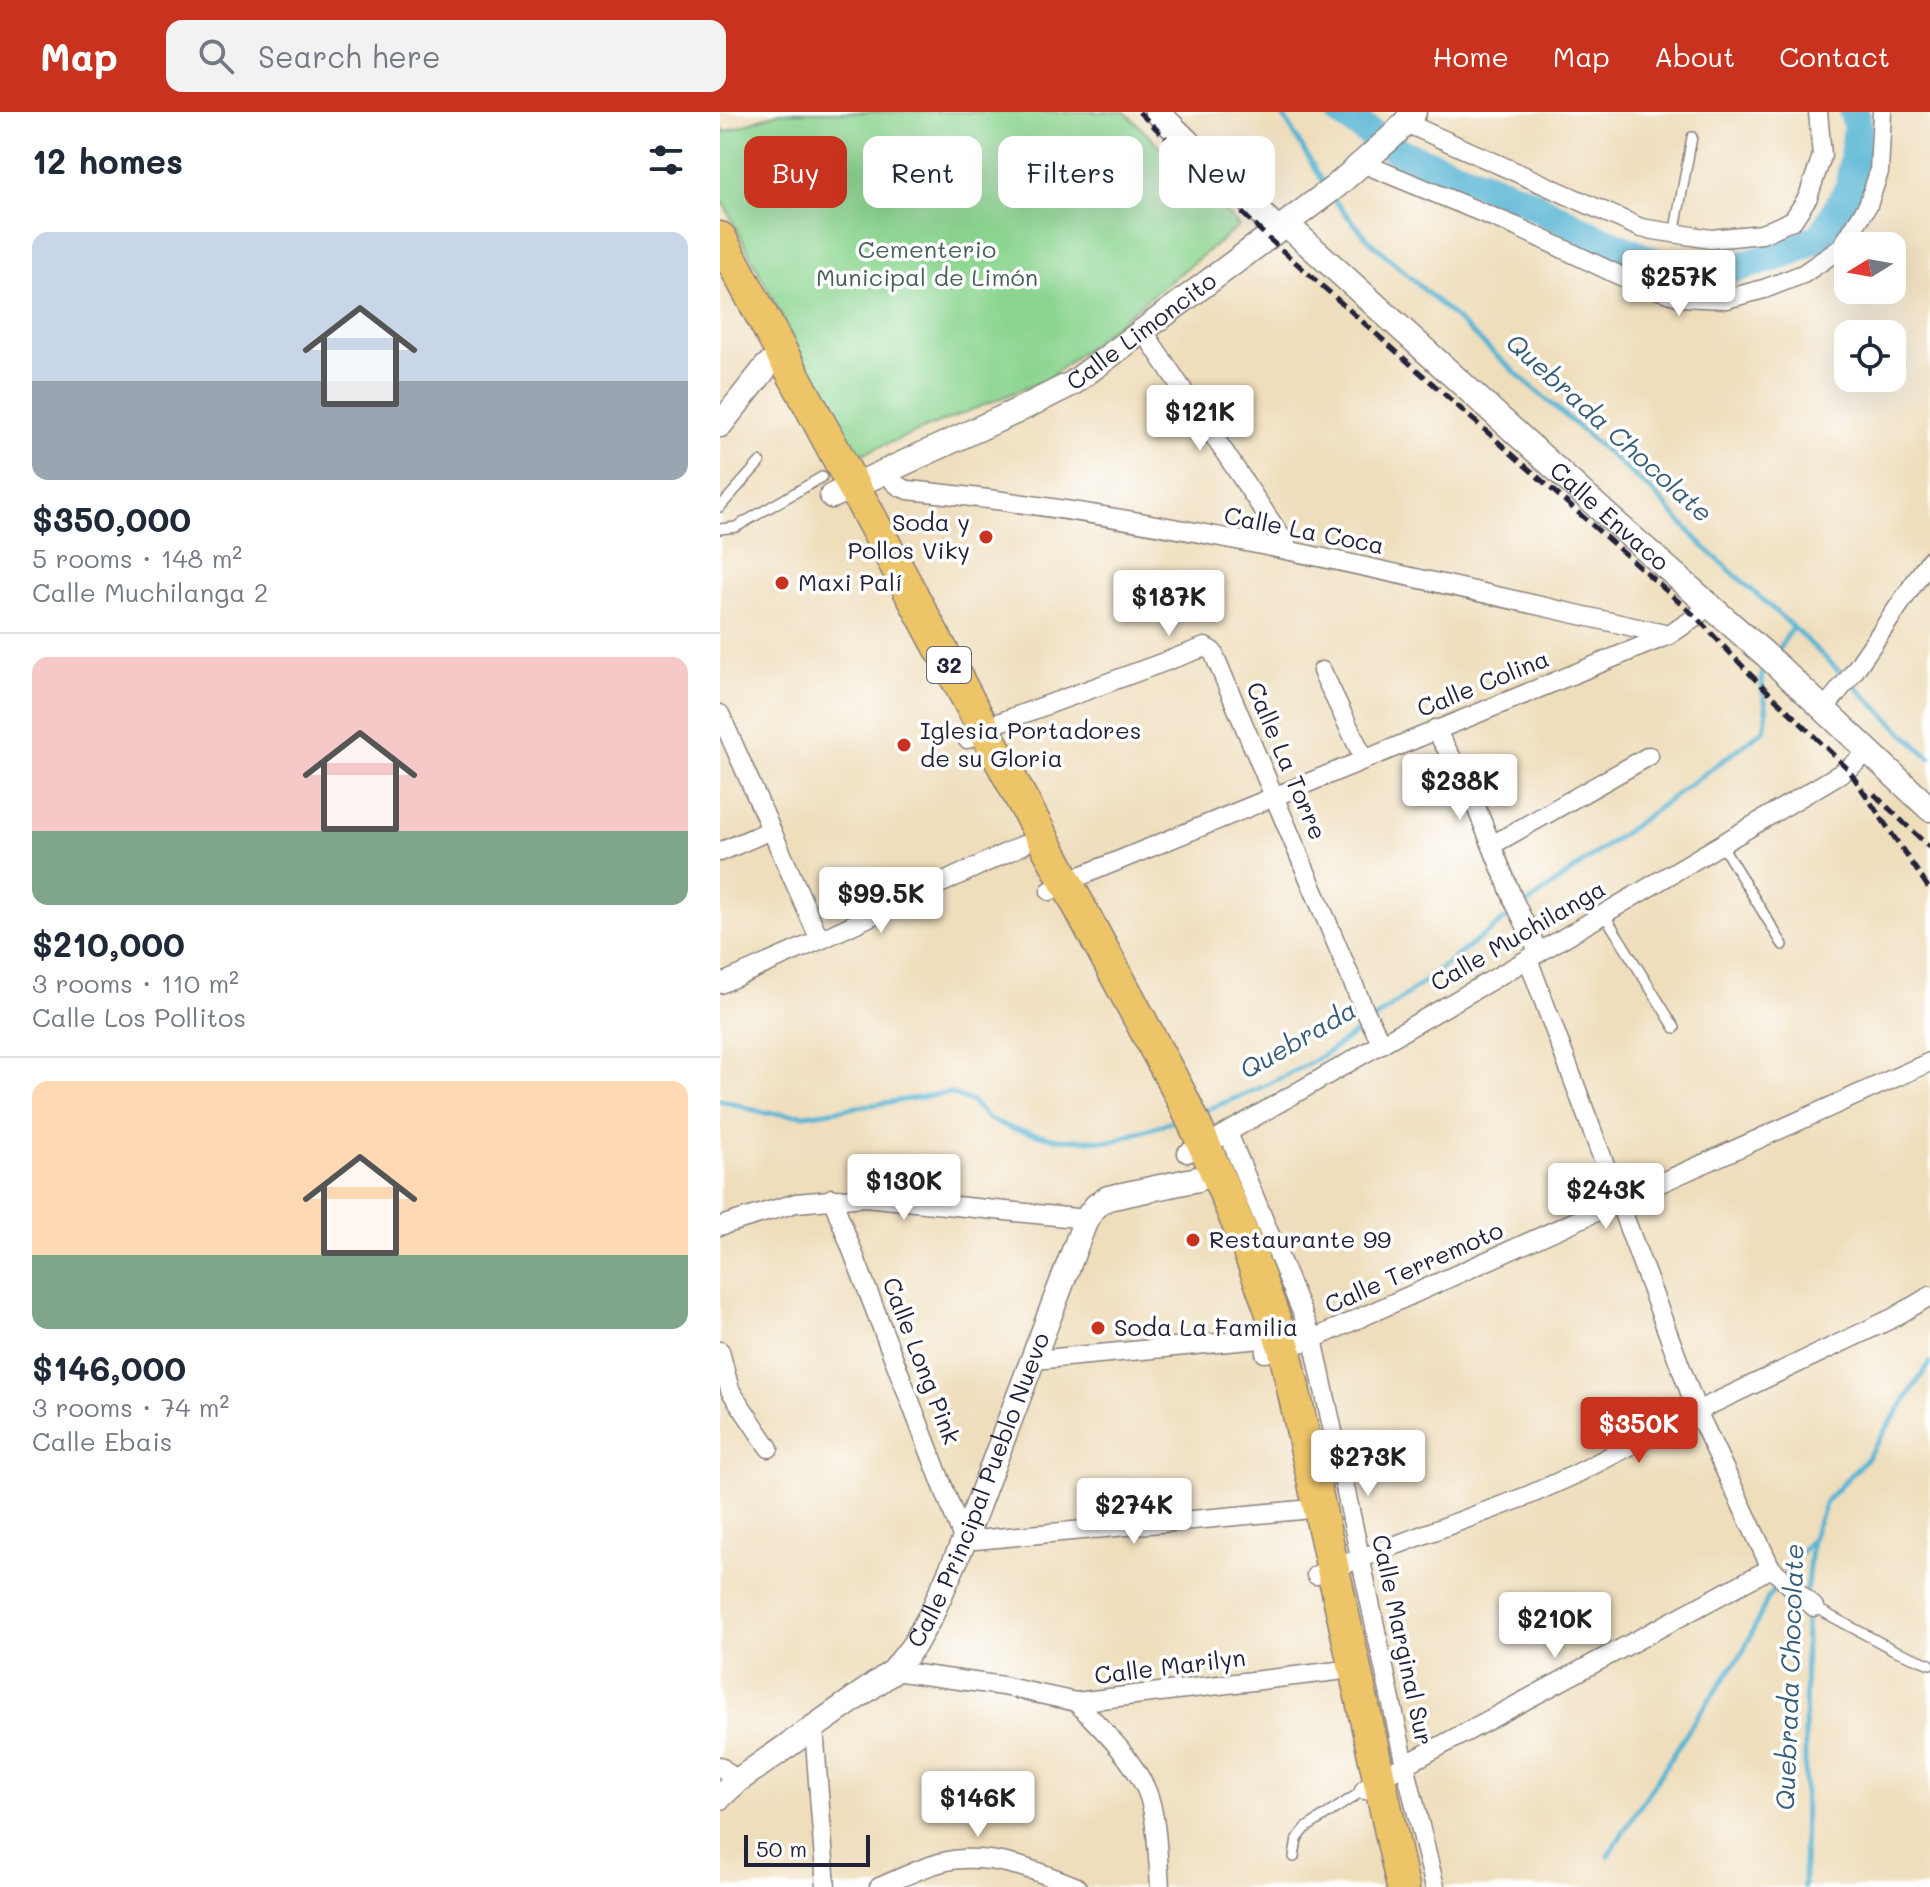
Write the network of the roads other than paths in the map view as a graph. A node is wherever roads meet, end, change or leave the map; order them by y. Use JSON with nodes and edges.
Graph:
{"nodes":[{"id":1,"x":1157,"y":112,"type":"edge"},
{"id":2,"x":1818,"y":112,"type":"edge"},
{"id":3,"x":1882,"y":112,"type":"edge"},
{"id":4,"x":1405,"y":122,"type":"edge"},
{"id":5,"x":1692,"y":137,"type":"dead end"},
{"id":6,"x":1367,"y":159,"type":"junction"},
{"id":7,"x":1282,"y":227,"type":"junction"},
{"id":8,"x":1674,"y":235,"type":"junction"},
{"id":9,"x":720,"y":238,"type":"edge"},
{"id":10,"x":720,"y":279,"type":"edge"},
{"id":11,"x":1144,"y":332,"type":"junction"},
{"id":12,"x":776,"y":360,"type":"junction"},
{"id":13,"x":720,"y":425,"type":"edge"},
{"id":14,"x":760,"y":462,"type":"dead end"},
{"id":15,"x":888,"y":468,"type":"junction"},
{"id":16,"x":835,"y":486,"type":"junction"},
{"id":17,"x":720,"y":507,"type":"edge"},
{"id":18,"x":720,"y":529,"type":"edge"},
{"id":19,"x":1290,"y":550,"type":"junction"},
{"id":20,"x":1926,"y":572,"type":"edge"},
{"id":21,"x":1709,"y":604,"type":"junction"},
{"id":22,"x":1669,"y":635,"type":"junction"},
{"id":23,"x":1322,"y":671,"type":"dead end"},
{"id":24,"x":1824,"y":709,"type":"junction"},
{"id":25,"x":720,"y":714,"type":"edge"},
{"id":26,"x":1435,"y":729,"type":"junction"},
{"id":27,"x":976,"y":734,"type":"junction"},
{"id":28,"x":1867,"y":753,"type":"junction"},
{"id":29,"x":1649,"y":756,"type":"dead end"},
{"id":30,"x":1364,"y":759,"type":"junction"},
{"id":31,"x":1273,"y":796,"type":"junction"},
{"id":32,"x":1930,"y":809,"type":"edge"},
{"id":33,"x":771,"y":830,"type":"junction"},
{"id":34,"x":1721,"y":844,"type":"junction"},
{"id":35,"x":1023,"y":845,"type":"junction"},
{"id":36,"x":1492,"y":845,"type":"junction"},
{"id":37,"x":720,"y":852,"type":"edge"},
{"id":38,"x":1058,"y":886,"type":"junction"},
{"id":39,"x":1604,"y":914,"type":"junction"},
{"id":40,"x":820,"y":940,"type":"junction"},
{"id":41,"x":1783,"y":945,"type":"dead end"},
{"id":42,"x":1534,"y":956,"type":"junction"},
{"id":43,"x":720,"y":984,"type":"edge"},
{"id":44,"x":1675,"y":1028,"type":"dead end"},
{"id":45,"x":1379,"y":1039,"type":"junction"},
{"id":46,"x":1930,"y":1062,"type":"edge"},
{"id":47,"x":1199,"y":1146,"type":"junction"},
{"id":48,"x":832,"y":1198,"type":"junction"},
{"id":49,"x":1617,"y":1203,"type":"junction"},
{"id":50,"x":1086,"y":1219,"type":"junction"},
{"id":51,"x":720,"y":1226,"type":"edge"},
{"id":52,"x":1930,"y":1296,"type":"edge"},
{"id":53,"x":1281,"y":1345,"type":"junction"},
{"id":54,"x":720,"y":1351,"type":"edge"},
{"id":55,"x":1034,"y":1360,"type":"junction"},
{"id":56,"x":1697,"y":1411,"type":"junction"},
{"id":57,"x":769,"y":1448,"type":"dead end"},
{"id":58,"x":1301,"y":1510,"type":"junction"},
{"id":59,"x":964,"y":1541,"type":"junction"},
{"id":60,"x":1336,"y":1568,"type":"junction"},
{"id":61,"x":1773,"y":1571,"type":"junction"},
{"id":62,"x":1814,"y":1607,"type":"joint"},
{"id":63,"x":1930,"y":1664,"type":"edge"},
{"id":64,"x":894,"y":1671,"type":"junction"},
{"id":65,"x":1337,"y":1671,"type":"junction"},
{"id":66,"x":1076,"y":1702,"type":"junction"},
{"id":67,"x":814,"y":1728,"type":"junction"},
{"id":68,"x":1382,"y":1779,"type":"junction"},
{"id":69,"x":726,"y":1781,"type":"edge"},
{"id":70,"x":1294,"y":1857,"type":"dead end"},
{"id":71,"x":826,"y":1887,"type":"edge"},
{"id":72,"x":879,"y":1887,"type":"edge"},
{"id":73,"x":1077,"y":1887,"type":"edge"},
{"id":74,"x":1160,"y":1887,"type":"edge"},
{"id":75,"x":1384,"y":1887,"type":"edge"},
{"id":76,"x":1403,"y":1887,"type":"edge"},
{"id":77,"x":1435,"y":1887,"type":"edge"}],
"edges":[{"from":1,"to":7,"type":"street","name":"Calle Envaco"},
{"from":2,"to":8,"type":"street"},
{"from":3,"to":6,"type":"street"},
{"from":4,"to":6,"type":"street","name":"Calle Limoncito"},
{"from":4,"to":8,"type":"street"},
{"from":5,"to":8,"type":"lane"},
{"from":6,"to":7,"type":"street","name":"Calle Limoncito"},
{"from":7,"to":11,"type":"street","name":"Calle Limoncito"},
{"from":7,"to":21,"type":"street","name":"Calle Envaco"},
{"from":9,"to":12,"type":"highway","number":"32"},
{"from":10,"to":12,"type":"highway","number":"32"},
{"from":11,"to":15,"type":"street","name":"Calle Limoncito"},
{"from":11,"to":19,"type":"street"},
{"from":12,"to":13,"type":"street"},
{"from":12,"to":16,"type":"highway","number":"32"},
{"from":14,"to":17,"type":"lane"},
{"from":15,"to":16,"type":"street","name":"Calle Limoncito"},
{"from":15,"to":19,"type":"street","name":"Calle La Coca"},
{"from":16,"to":18,"type":"lane"},
{"from":16,"to":27,"type":"highway","number":"32"},
{"from":19,"to":22,"type":"street","name":"Calle La Coca"},
{"from":20,"to":24,"type":"street"},
{"from":21,"to":22,"type":"street"},
{"from":21,"to":24,"type":"street","name":"Calle Envaco"},
{"from":22,"to":26,"type":"street","name":"Calle Colina"},
{"from":23,"to":30,"type":"street"},
{"from":24,"to":28,"type":"street","name":"Calle Envaco"},
{"from":25,"to":33,"type":"street"},
{"from":26,"to":30,"type":"street","name":"Calle Colina"},
{"from":26,"to":36,"type":"street"},
{"from":27,"to":31,"type":"street","name":"Calle La Torre"},
{"from":27,"to":35,"type":"highway","number":"32"},
{"from":27,"to":38,"type":"highway","number":"32"},
{"from":28,"to":32,"type":"street","name":"Calle Envaco"},
{"from":28,"to":34,"type":"street","name":"Calle Muchilanga"},
{"from":29,"to":36,"type":"street"},
{"from":30,"to":31,"type":"street","name":"Calle Colina"},
{"from":31,"to":38,"type":"street","name":"Calle Colina"},
{"from":31,"to":45,"type":"street","name":"Calle La Torre"},
{"from":33,"to":37,"type":"street"},
{"from":33,"to":40,"type":"street"},
{"from":34,"to":39,"type":"street","name":"Calle Muchilanga"},
{"from":34,"to":41,"type":"lane"},
{"from":35,"to":38,"type":"highway","number":"32"},
{"from":35,"to":40,"type":"street"},
{"from":36,"to":42,"type":"street"},
{"from":38,"to":47,"type":"highway","number":"32"},
{"from":39,"to":42,"type":"street","name":"Calle Muchilanga"},
{"from":39,"to":44,"type":"lane"},
{"from":40,"to":43,"type":"street"},
{"from":42,"to":45,"type":"street","name":"Calle Muchilanga"},
{"from":42,"to":49,"type":"street"},
{"from":45,"to":47,"type":"street","name":"Calle Muchilanga"},
{"from":46,"to":49,"type":"street","name":"Calle Terremoto"},
{"from":47,"to":50,"type":"street"},
{"from":47,"to":53,"type":"highway","number":"32"},
{"from":47,"to":53,"type":"street"},
{"from":48,"to":50,"type":"street"},
{"from":48,"to":51,"type":"street"},
{"from":48,"to":59,"type":"street","name":"Calle Long Pink"},
{"from":49,"to":53,"type":"street","name":"Calle Terremoto"},
{"from":49,"to":56,"type":"street"},
{"from":50,"to":55,"type":"street","name":"Calle Principal Pueblo Nuevo"},
{"from":52,"to":56,"type":"street"},
{"from":53,"to":55,"type":"street","name":"Calle Terremoto"},
{"from":53,"to":58,"type":"highway","number":"32"},
{"from":53,"to":60,"type":"highway","number":"32"},
{"from":54,"to":57,"type":"street"},
{"from":55,"to":59,"type":"street","name":"Calle Principal Pueblo Nuevo"},
{"from":56,"to":60,"type":"street"},
{"from":56,"to":61,"type":"street"},
{"from":58,"to":59,"type":"street"},
{"from":58,"to":60,"type":"highway","number":"32"},
{"from":59,"to":64,"type":"street","name":"Calle Principal Pueblo Nuevo"},
{"from":60,"to":65,"type":"highway","number":"32"},
{"from":60,"to":68,"type":"highway","number":"32"},
{"from":61,"to":62,"type":"street"},
{"from":61,"to":68,"type":"street"},
{"from":62,"to":63,"type":"lane"},
{"from":64,"to":66,"type":"street"},
{"from":64,"to":67,"type":"street","name":"Calle Principal Pueblo Nuevo"},
{"from":65,"to":66,"type":"street","name":"Calle Marilyn"},
{"from":65,"to":68,"type":"highway","number":"32"},
{"from":66,"to":74,"type":"street","name":"Calle Marilyn"},
{"from":67,"to":69,"type":"street","name":"Calle Principal Pueblo Nuevo"},
{"from":67,"to":71,"type":"street"},
{"from":68,"to":70,"type":"lane"},
{"from":68,"to":75,"type":"highway","number":"32"},
{"from":68,"to":76,"type":"highway","number":"32"},
{"from":68,"to":77,"type":"street","name":"Calle Marginal Sur"},
{"from":72,"to":73,"type":"street"}]}
